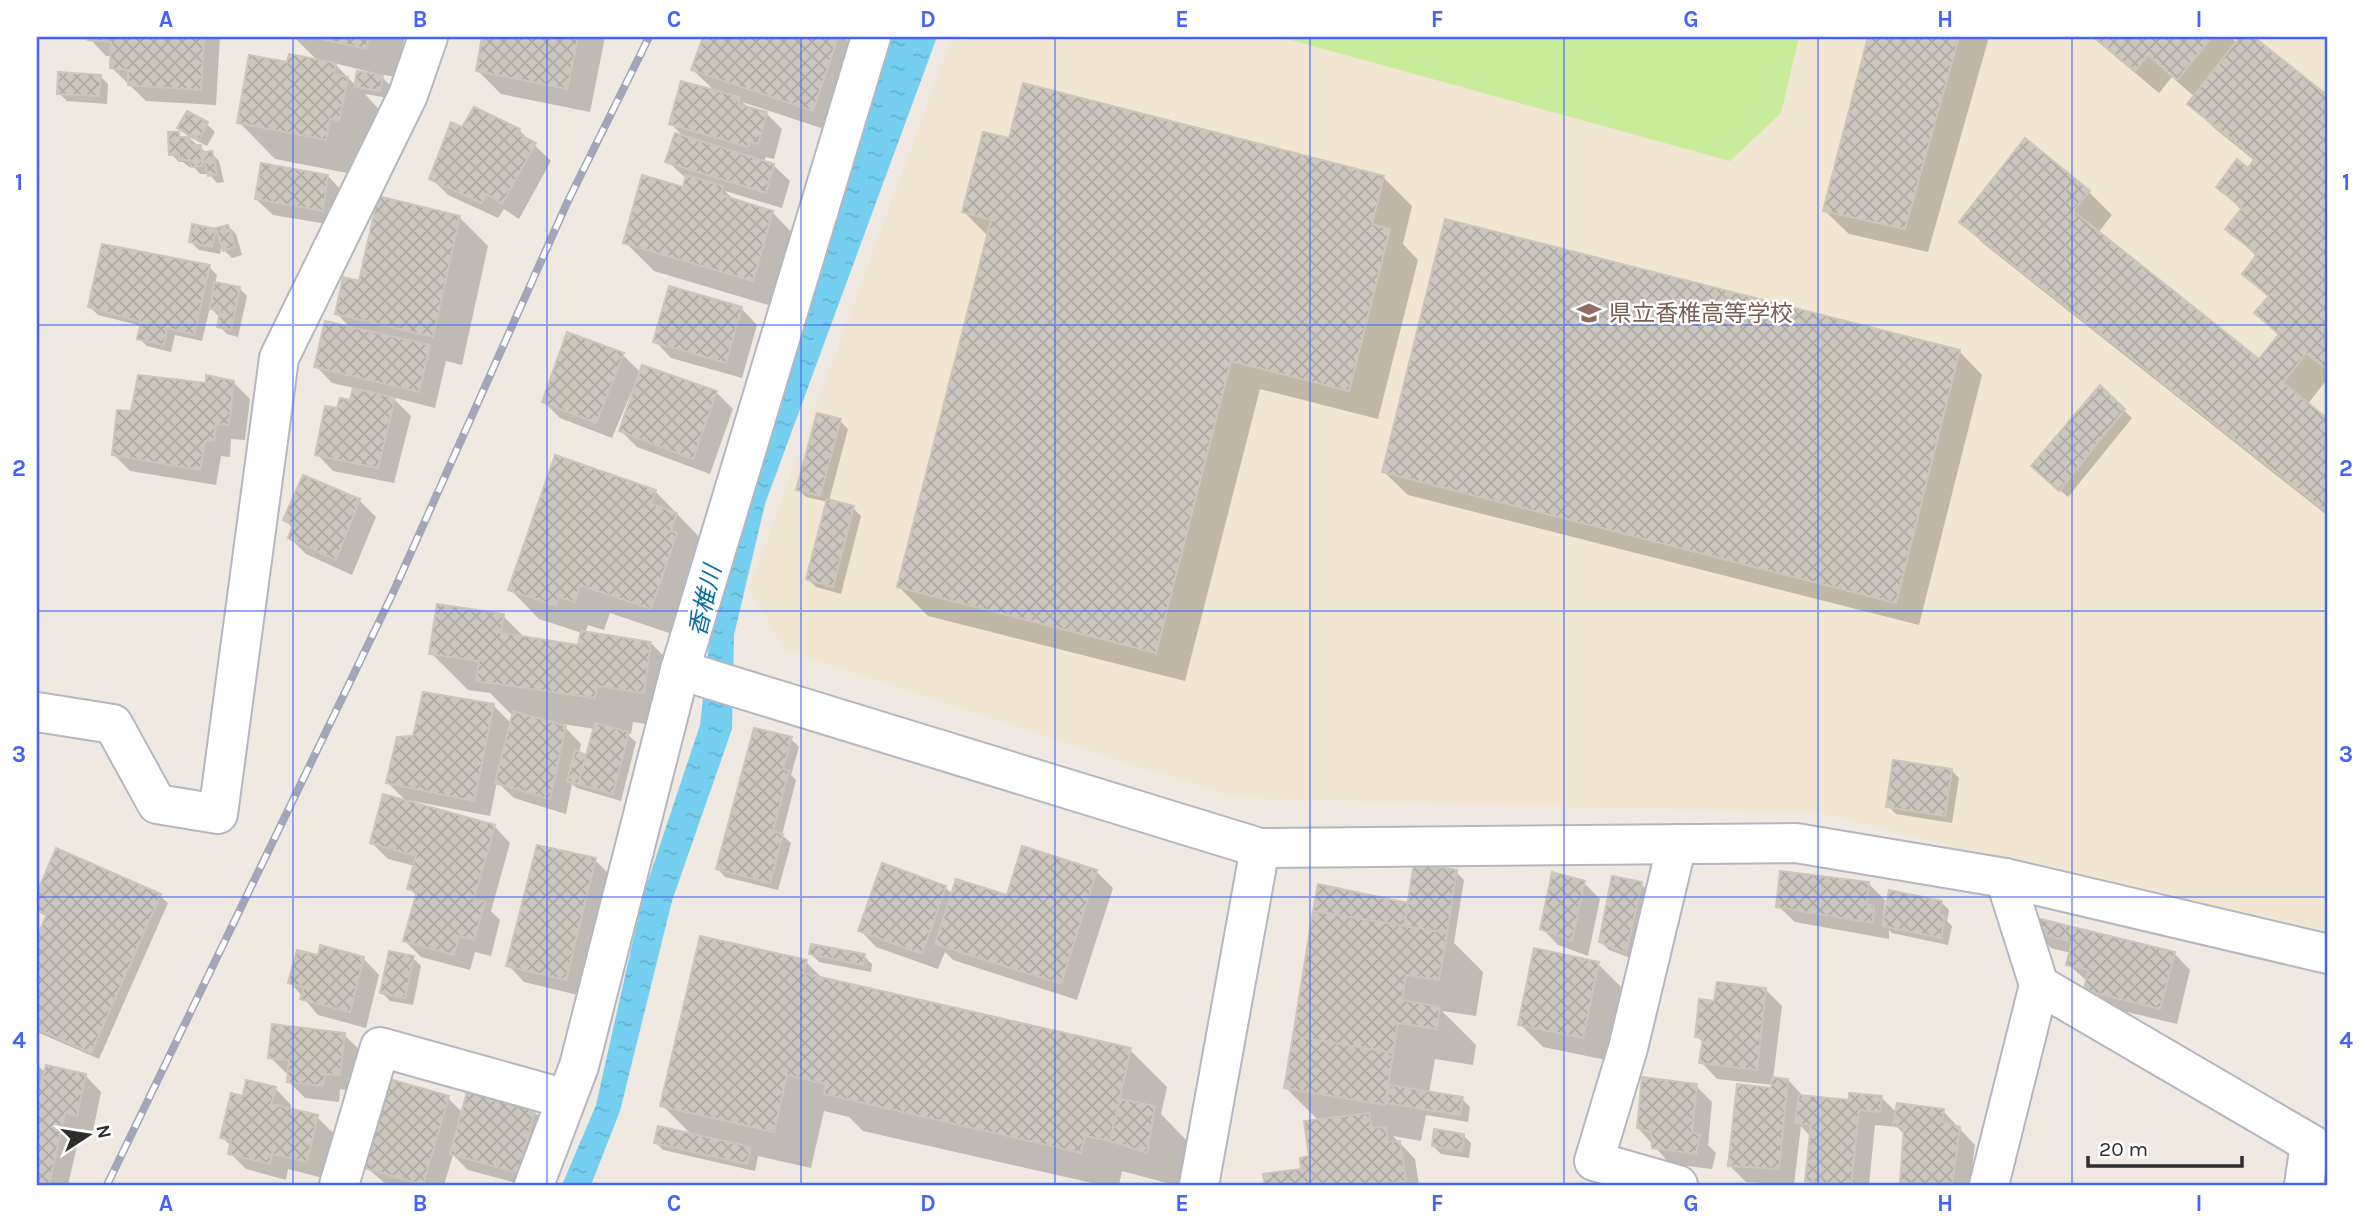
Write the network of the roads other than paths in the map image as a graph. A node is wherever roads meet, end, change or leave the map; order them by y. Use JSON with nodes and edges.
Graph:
{"nodes":[{"id":1,"x":428,"y":37,"type":"edge"},
{"id":2,"x":871,"y":37,"type":"edge"},
{"id":3,"x":680,"y":670,"type":"junction"},
{"id":4,"x":37,"y":712,"type":"edge"},
{"id":5,"x":1677,"y":844,"type":"junction"},
{"id":6,"x":1260,"y":848,"type":"junction"},
{"id":7,"x":2005,"y":878,"type":"junction"},
{"id":8,"x":2328,"y":954,"type":"edge"},
{"id":9,"x":2039,"y":985,"type":"junction"},
{"id":10,"x":566,"y":1099,"type":"junction"},
{"id":11,"x":2319,"y":1149,"type":"edge"},
{"id":12,"x":340,"y":1185,"type":"edge"},
{"id":13,"x":534,"y":1185,"type":"edge"},
{"id":14,"x":1199,"y":1185,"type":"edge"},
{"id":15,"x":1678,"y":1185,"type":"edge"},
{"id":16,"x":1989,"y":1185,"type":"edge"},
{"id":17,"x":2304,"y":1185,"type":"edge"}],
"edges":[{"from":1,"to":4,"type":"street"},
{"from":2,"to":3,"type":"street"},
{"from":3,"to":6,"type":"street"},
{"from":3,"to":10,"type":"street"},
{"from":5,"to":6,"type":"street"},
{"from":5,"to":7,"type":"street"},
{"from":5,"to":15,"type":"street"},
{"from":6,"to":14,"type":"street"},
{"from":7,"to":8,"type":"street"},
{"from":7,"to":9,"type":"street"},
{"from":9,"to":11,"type":"street"},
{"from":9,"to":16,"type":"street"},
{"from":10,"to":12,"type":"street"},
{"from":10,"to":13,"type":"street"},
{"from":11,"to":17,"type":"street"}]}
